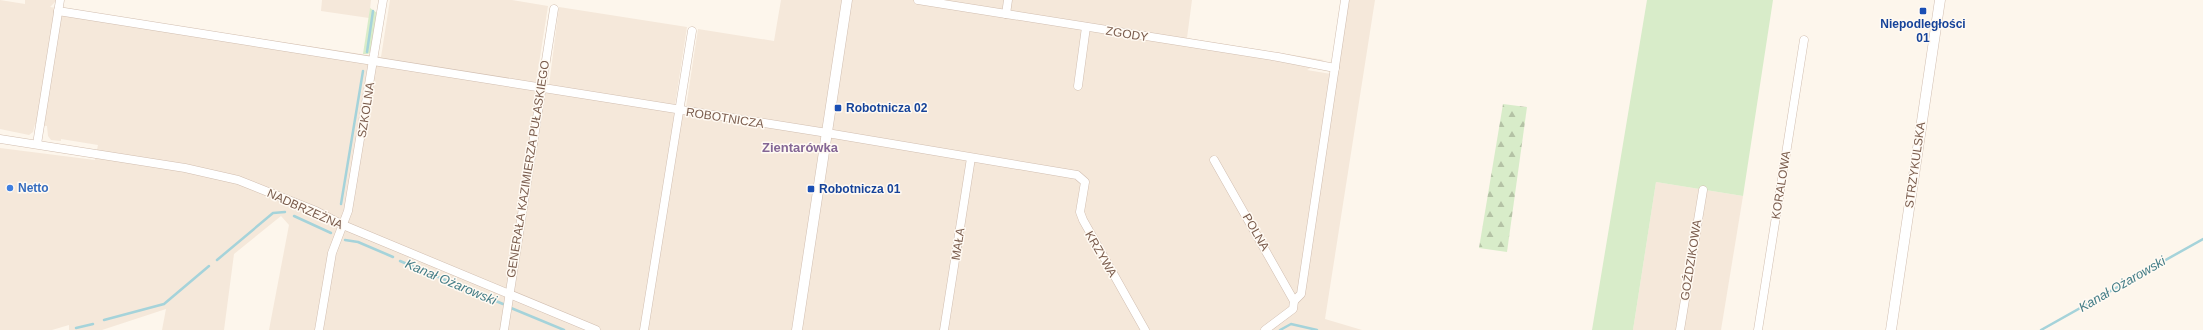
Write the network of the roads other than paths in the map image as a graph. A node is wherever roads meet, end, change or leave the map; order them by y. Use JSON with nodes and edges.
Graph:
{"nodes":[{"id":1,"x":60,"y":0,"type":"edge"},
{"id":2,"x":383,"y":0,"type":"edge"},
{"id":3,"x":847,"y":0,"type":"edge"},
{"id":4,"x":918,"y":0,"type":"edge"},
{"id":5,"x":1008,"y":0,"type":"edge"},
{"id":6,"x":1345,"y":0,"type":"edge"},
{"id":7,"x":1940,"y":0,"type":"edge"},
{"id":8,"x":554,"y":9,"type":"dead end"},
{"id":9,"x":58,"y":12,"type":"junction"},
{"id":10,"x":1006,"y":14,"type":"junction"},
{"id":11,"x":1086,"y":27,"type":"junction"},
{"id":12,"x":692,"y":31,"type":"dead end"},
{"id":13,"x":1804,"y":40,"type":"dead end"},
{"id":14,"x":374,"y":61,"type":"junction"},
{"id":15,"x":1335,"y":68,"type":"junction"},
{"id":16,"x":1078,"y":86,"type":"dead end"},
{"id":17,"x":542,"y":89,"type":"junction"},
{"id":18,"x":681,"y":111,"type":"junction"},
{"id":19,"x":827,"y":133,"type":"junction"},
{"id":20,"x":0,"y":139,"type":"edge"},
{"id":21,"x":37,"y":144,"type":"junction"},
{"id":22,"x":971,"y":158,"type":"junction"},
{"id":23,"x":1214,"y":160,"type":"dead end"},
{"id":24,"x":1077,"y":175,"type":"joint"},
{"id":25,"x":1703,"y":190,"type":"dead end"},
{"id":26,"x":343,"y":226,"type":"junction"},
{"id":27,"x":508,"y":294,"type":"junction"},
{"id":28,"x":1294,"y":304,"type":"junction"},
{"id":29,"x":319,"y":330,"type":"edge"},
{"id":30,"x":504,"y":330,"type":"edge"},
{"id":31,"x":596,"y":330,"type":"edge"},
{"id":32,"x":644,"y":330,"type":"edge"},
{"id":33,"x":797,"y":330,"type":"edge"},
{"id":34,"x":944,"y":330,"type":"edge"},
{"id":35,"x":1145,"y":330,"type":"edge"},
{"id":36,"x":1265,"y":330,"type":"edge"},
{"id":37,"x":1680,"y":330,"type":"edge"},
{"id":38,"x":1758,"y":330,"type":"edge"},
{"id":39,"x":1891,"y":330,"type":"edge"}],
"edges":[{"from":1,"to":9,"type":"street"},
{"from":2,"to":14,"type":"street","name":"SZKOLNA"},
{"from":3,"to":19,"type":"street"},
{"from":4,"to":10,"type":"street","name":"ZGODY"},
{"from":5,"to":10,"type":"street"},
{"from":6,"to":15,"type":"street"},
{"from":7,"to":39,"type":"street","name":"STRZYKULSKA"},
{"from":8,"to":17,"type":"street","name":"GENERAŁA KAZIMIERZA PUŁASKIEGO"},
{"from":9,"to":14,"type":"street","name":"ROBOTNICZA"},
{"from":9,"to":21,"type":"street"},
{"from":10,"to":11,"type":"street","name":"ZGODY"},
{"from":11,"to":15,"type":"street","name":"ZGODY"},
{"from":11,"to":16,"type":"street"},
{"from":12,"to":18,"type":"street"},
{"from":13,"to":38,"type":"street","name":"KORALOWA"},
{"from":14,"to":17,"type":"street","name":"ROBOTNICZA"},
{"from":14,"to":26,"type":"street","name":"SZKOLNA"},
{"from":15,"to":28,"type":"street"},
{"from":17,"to":18,"type":"street","name":"ROBOTNICZA"},
{"from":17,"to":27,"type":"street","name":"GENERAŁA KAZIMIERZA PUŁASKIEGO"},
{"from":18,"to":19,"type":"street","name":"ROBOTNICZA"},
{"from":18,"to":32,"type":"street"},
{"from":19,"to":22,"type":"street","name":"ROBOTNICZA"},
{"from":19,"to":33,"type":"street"},
{"from":20,"to":21,"type":"street","name":"NADBRZEŻNA"},
{"from":21,"to":26,"type":"street","name":"NADBRZEŻNA"},
{"from":22,"to":24,"type":"street","name":"ROBOTNICZA"},
{"from":22,"to":34,"type":"street","name":"MAŁA"},
{"from":23,"to":28,"type":"street","name":"POLNA"},
{"from":24,"to":35,"type":"street","name":"KRZYWA"},
{"from":25,"to":37,"type":"street","name":"GOŹDZIKOWA"},
{"from":26,"to":27,"type":"street","name":"NADBRZEŻNA"},
{"from":26,"to":29,"type":"street","name":"SZKOLNA"},
{"from":27,"to":30,"type":"street","name":"GENERAŁA KAZIMIERZA PUŁASKIEGO"},
{"from":27,"to":31,"type":"street","name":"NADBRZEŻNA"},
{"from":28,"to":36,"type":"street"}]}
